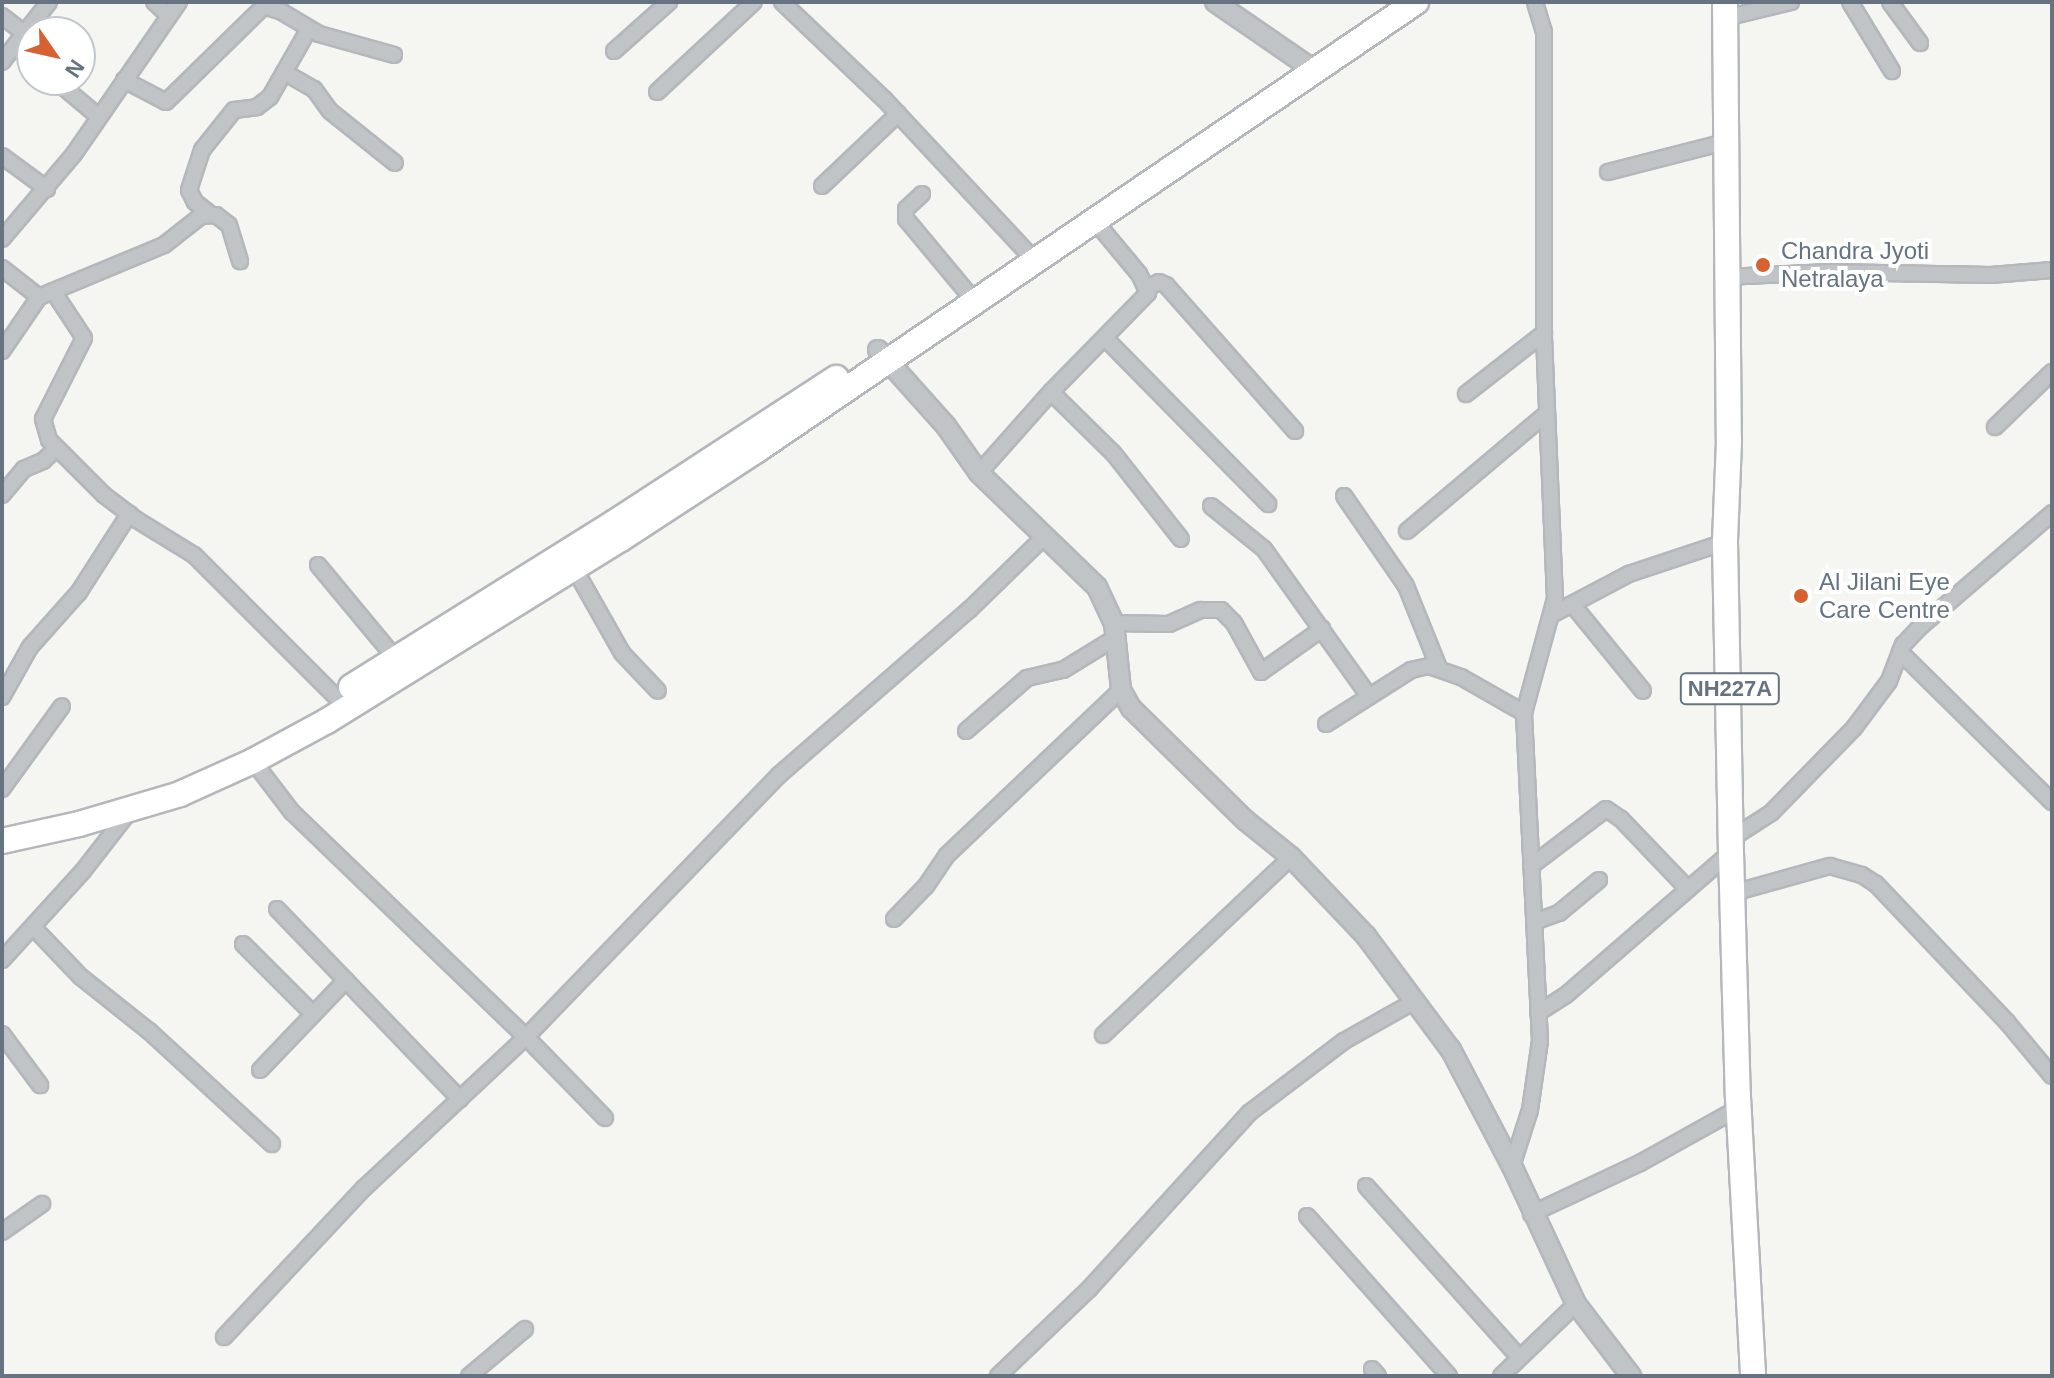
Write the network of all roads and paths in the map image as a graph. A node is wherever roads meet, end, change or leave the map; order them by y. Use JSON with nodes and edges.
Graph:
{"nodes":[{"id":1,"x":154,"y":2,"type":"edge"},
{"id":2,"x":179,"y":2,"type":"edge"},
{"id":3,"x":669,"y":2,"type":"edge"},
{"id":4,"x":754,"y":2,"type":"edge"},
{"id":5,"x":782,"y":2,"type":"edge"},
{"id":6,"x":1215,"y":2,"type":"edge"},
{"id":7,"x":1393,"y":2,"type":"edge"},
{"id":8,"x":1416,"y":2,"type":"edge"},
{"id":9,"x":1535,"y":2,"type":"edge"},
{"id":10,"x":1791,"y":2,"type":"edge"},
{"id":11,"x":1850,"y":2,"type":"edge"},
{"id":12,"x":1890,"y":2,"type":"edge"},
{"id":13,"x":1725,"y":10,"type":"edge"},
{"id":14,"x":168,"y":15,"type":"junction"},
{"id":15,"x":2,"y":16,"type":"edge"},
{"id":16,"x":309,"y":29,"type":"junction"},
{"id":17,"x":16,"y":33,"type":"edge"},
{"id":18,"x":1920,"y":43,"type":"dead end"},
{"id":19,"x":16,"y":45,"type":"edge"},
{"id":20,"x":614,"y":51,"type":"dead end"},
{"id":21,"x":394,"y":55,"type":"dead end"},
{"id":22,"x":2,"y":62,"type":"edge"},
{"id":23,"x":1309,"y":66,"type":"junction"},
{"id":24,"x":1892,"y":71,"type":"dead end"},
{"id":25,"x":284,"y":72,"type":"junction"},
{"id":26,"x":124,"y":80,"type":"junction"},
{"id":27,"x":657,"y":92,"type":"dead end"},
{"id":28,"x":74,"y":96,"type":"edge"},
{"id":29,"x":898,"y":114,"type":"junction"},
{"id":30,"x":99,"y":117,"type":"junction"},
{"id":31,"x":1725,"y":142,"type":"junction"},
{"id":32,"x":2,"y":156,"type":"edge"},
{"id":33,"x":395,"y":163,"type":"dead end"},
{"id":34,"x":1608,"y":172,"type":"dead end"},
{"id":35,"x":822,"y":186,"type":"dead end"},
{"id":36,"x":47,"y":189,"type":"junction"},
{"id":37,"x":922,"y":194,"type":"dead end"},
{"id":38,"x":209,"y":213,"type":"junction"},
{"id":39,"x":1095,"y":221,"type":"junction"},
{"id":40,"x":2,"y":239,"type":"edge"},
{"id":41,"x":1025,"y":250,"type":"junction"},
{"id":42,"x":240,"y":261,"type":"dead end"},
{"id":43,"x":2,"y":268,"type":"edge"},
{"id":44,"x":2052,"y":270,"type":"edge"},
{"id":45,"x":1725,"y":277,"type":"junction"},
{"id":46,"x":1148,"y":287,"type":"junction"},
{"id":47,"x":966,"y":291,"type":"junction"},
{"id":48,"x":46,"y":294,"type":"junction"},
{"id":49,"x":1544,"y":333,"type":"junction"},
{"id":50,"x":1105,"y":338,"type":"junction"},
{"id":51,"x":2,"y":351,"type":"edge"},
{"id":52,"x":884,"y":356,"type":"junction"},
{"id":53,"x":2052,"y":372,"type":"edge"},
{"id":54,"x":1051,"y":392,"type":"junction"},
{"id":55,"x":1466,"y":394,"type":"dead end"},
{"id":56,"x":1546,"y":414,"type":"junction"},
{"id":57,"x":1995,"y":427,"type":"dead end"},
{"id":58,"x":1295,"y":431,"type":"dead end"},
{"id":59,"x":56,"y":449,"type":"junction"},
{"id":60,"x":979,"y":473,"type":"junction"},
{"id":61,"x":2,"y":495,"type":"edge"},
{"id":62,"x":1344,"y":496,"type":"dead end"},
{"id":63,"x":1268,"y":504,"type":"dead end"},
{"id":64,"x":1211,"y":506,"type":"dead end"},
{"id":65,"x":2052,"y":513,"type":"edge"},
{"id":66,"x":129,"y":514,"type":"junction"},
{"id":67,"x":1407,"y":531,"type":"dead end"},
{"id":68,"x":1045,"y":536,"type":"junction"},
{"id":69,"x":1181,"y":539,"type":"dead end"},
{"id":70,"x":1725,"y":542,"type":"junction"},
{"id":71,"x":318,"y":565,"type":"dead end"},
{"id":72,"x":574,"y":568,"type":"junction"},
{"id":73,"x":1572,"y":604,"type":"junction"},
{"id":74,"x":1553,"y":614,"type":"junction"},
{"id":75,"x":1322,"y":629,"type":"junction"},
{"id":76,"x":1115,"y":630,"type":"junction"},
{"id":77,"x":1900,"y":652,"type":"junction"},
{"id":78,"x":396,"y":659,"type":"junction"},
{"id":79,"x":1439,"y":668,"type":"junction"},
{"id":80,"x":1121,"y":690,"type":"junction"},
{"id":81,"x":658,"y":691,"type":"dead end"},
{"id":82,"x":1643,"y":691,"type":"dead end"},
{"id":83,"x":1369,"y":696,"type":"junction"},
{"id":84,"x":2,"y":697,"type":"edge"},
{"id":85,"x":336,"y":697,"type":"junction"},
{"id":86,"x":62,"y":706,"type":"dead end"},
{"id":87,"x":1524,"y":713,"type":"junction"},
{"id":88,"x":1326,"y":724,"type":"dead end"},
{"id":89,"x":966,"y":731,"type":"dead end"},
{"id":90,"x":253,"y":761,"type":"junction"},
{"id":91,"x":2,"y":789,"type":"edge"},
{"id":92,"x":2052,"y":802,"type":"edge"},
{"id":93,"x":131,"y":809,"type":"junction"},
{"id":94,"x":2,"y":825,"type":"edge"},
{"id":95,"x":2,"y":841,"type":"edge"},
{"id":96,"x":1731,"y":845,"type":"junction"},
{"id":97,"x":1291,"y":857,"type":"junction"},
{"id":98,"x":1531,"y":866,"type":"junction"},
{"id":99,"x":1599,"y":880,"type":"dead end"},
{"id":100,"x":1688,"y":889,"type":"junction"},
{"id":101,"x":1733,"y":893,"type":"junction"},
{"id":102,"x":277,"y":909,"type":"dead end"},
{"id":103,"x":894,"y":919,"type":"dead end"},
{"id":104,"x":1534,"y":922,"type":"junction"},
{"id":105,"x":33,"y":927,"type":"junction"},
{"id":106,"x":243,"y":944,"type":"dead end"},
{"id":107,"x":2,"y":960,"type":"edge"},
{"id":108,"x":346,"y":980,"type":"junction"},
{"id":109,"x":1415,"y":1001,"type":"junction"},
{"id":110,"x":1538,"y":1013,"type":"junction"},
{"id":111,"x":313,"y":1014,"type":"junction"},
{"id":112,"x":2,"y":1034,"type":"edge"},
{"id":113,"x":1103,"y":1035,"type":"dead end"},
{"id":114,"x":526,"y":1037,"type":"junction"},
{"id":115,"x":260,"y":1070,"type":"dead end"},
{"id":116,"x":2052,"y":1076,"type":"edge"},
{"id":117,"x":40,"y":1085,"type":"dead end"},
{"id":118,"x":460,"y":1099,"type":"junction"},
{"id":119,"x":1739,"y":1108,"type":"junction"},
{"id":120,"x":605,"y":1118,"type":"dead end"},
{"id":121,"x":272,"y":1144,"type":"dead end"},
{"id":122,"x":1512,"y":1166,"type":"junction"},
{"id":123,"x":1366,"y":1186,"type":"dead end"},
{"id":124,"x":42,"y":1204,"type":"dead end"},
{"id":125,"x":1531,"y":1214,"type":"junction"},
{"id":126,"x":1307,"y":1216,"type":"dead end"},
{"id":127,"x":2,"y":1232,"type":"edge"},
{"id":128,"x":1576,"y":1304,"type":"junction"},
{"id":129,"x":525,"y":1329,"type":"dead end"},
{"id":130,"x":224,"y":1337,"type":"dead end"},
{"id":131,"x":1519,"y":1357,"type":"junction"},
{"id":132,"x":469,"y":1376,"type":"edge"},
{"id":133,"x":998,"y":1376,"type":"edge"},
{"id":134,"x":1449,"y":1376,"type":"edge"},
{"id":135,"x":1501,"y":1376,"type":"edge"},
{"id":136,"x":1631,"y":1376,"type":"edge"},
{"id":137,"x":1753,"y":1376,"type":"edge"}],
"edges":[{"from":1,"to":14,"type":"street"},
{"from":2,"to":14,"type":"street"},
{"from":3,"to":20,"type":"street"},
{"from":4,"to":27,"type":"street"},
{"from":5,"to":29,"type":"street"},
{"from":6,"to":23,"type":"street"},
{"from":7,"to":23,"type":"main road"},
{"from":8,"to":23,"type":"main road"},
{"from":9,"to":49,"type":"street"},
{"from":10,"to":13,"type":"street"},
{"from":11,"to":24,"type":"street"},
{"from":12,"to":18,"type":"street"},
{"from":13,"to":31,"type":"main road","number":"NH227A"},
{"from":14,"to":26,"type":"street"},
{"from":15,"to":17,"type":"street"},
{"from":16,"to":21,"type":"street"},
{"from":16,"to":25,"type":"street"},
{"from":16,"to":26,"type":"street"},
{"from":19,"to":22,"type":"street"},
{"from":23,"to":39,"type":"main road"},
{"from":23,"to":41,"type":"main road"},
{"from":25,"to":33,"type":"street"},
{"from":25,"to":38,"type":"street"},
{"from":26,"to":30,"type":"street"},
{"from":28,"to":30,"type":"street"},
{"from":29,"to":35,"type":"street"},
{"from":29,"to":41,"type":"street"},
{"from":30,"to":36,"type":"street"},
{"from":31,"to":34,"type":"street"},
{"from":31,"to":45,"type":"main road","number":"NH227A"},
{"from":32,"to":36,"type":"street"},
{"from":36,"to":40,"type":"street"},
{"from":37,"to":47,"type":"street"},
{"from":38,"to":42,"type":"street"},
{"from":38,"to":48,"type":"street"},
{"from":39,"to":46,"type":"street"},
{"from":39,"to":52,"type":"main road"},
{"from":41,"to":47,"type":"main road"},
{"from":43,"to":48,"type":"street"},
{"from":44,"to":45,"type":"street"},
{"from":45,"to":70,"type":"main road","number":"NH227A"},
{"from":46,"to":50,"type":"street"},
{"from":46,"to":58,"type":"street"},
{"from":47,"to":52,"type":"main road"},
{"from":48,"to":51,"type":"street"},
{"from":48,"to":59,"type":"street"},
{"from":49,"to":55,"type":"street"},
{"from":49,"to":56,"type":"street"},
{"from":50,"to":54,"type":"street"},
{"from":50,"to":63,"type":"street"},
{"from":52,"to":60,"type":"street"},
{"from":52,"to":72,"type":"main road"},
{"from":52,"to":78,"type":"main road"},
{"from":53,"to":57,"type":"street"},
{"from":54,"to":60,"type":"street"},
{"from":54,"to":69,"type":"street"},
{"from":56,"to":67,"type":"street"},
{"from":56,"to":74,"type":"street"},
{"from":59,"to":61,"type":"street"},
{"from":59,"to":66,"type":"street"},
{"from":60,"to":68,"type":"street"},
{"from":62,"to":79,"type":"street"},
{"from":64,"to":75,"type":"street"},
{"from":65,"to":77,"type":"street"},
{"from":66,"to":84,"type":"street"},
{"from":66,"to":85,"type":"street"},
{"from":68,"to":76,"type":"street"},
{"from":68,"to":114,"type":"street"},
{"from":70,"to":73,"type":"street"},
{"from":70,"to":96,"type":"main road","number":"NH227A"},
{"from":71,"to":78,"type":"street"},
{"from":72,"to":81,"type":"street"},
{"from":72,"to":90,"type":"main road"},
{"from":73,"to":74,"type":"street"},
{"from":73,"to":82,"type":"street"},
{"from":74,"to":87,"type":"street"},
{"from":75,"to":76,"type":"street"},
{"from":75,"to":83,"type":"street"},
{"from":76,"to":80,"type":"street"},
{"from":76,"to":89,"type":"street"},
{"from":77,"to":92,"type":"street"},
{"from":77,"to":96,"type":"street"},
{"from":78,"to":85,"type":"main road"},
{"from":79,"to":83,"type":"street"},
{"from":79,"to":87,"type":"street"},
{"from":80,"to":97,"type":"street"},
{"from":80,"to":103,"type":"street"},
{"from":83,"to":88,"type":"street"},
{"from":85,"to":94,"type":"main road"},
{"from":86,"to":91,"type":"street"},
{"from":87,"to":98,"type":"street"},
{"from":90,"to":93,"type":"main road"},
{"from":90,"to":114,"type":"street"},
{"from":93,"to":95,"type":"main road"},
{"from":93,"to":105,"type":"street"},
{"from":96,"to":100,"type":"street"},
{"from":96,"to":101,"type":"main road","number":"NH227A"},
{"from":97,"to":109,"type":"street"},
{"from":97,"to":113,"type":"street"},
{"from":98,"to":100,"type":"street"},
{"from":98,"to":104,"type":"street"},
{"from":99,"to":104,"type":"street"},
{"from":100,"to":110,"type":"street"},
{"from":101,"to":116,"type":"street"},
{"from":101,"to":119,"type":"main road","number":"NH227A"},
{"from":102,"to":108,"type":"street"},
{"from":104,"to":110,"type":"street"},
{"from":105,"to":107,"type":"street"},
{"from":105,"to":121,"type":"street"},
{"from":106,"to":111,"type":"street"},
{"from":108,"to":111,"type":"street"},
{"from":108,"to":118,"type":"street"},
{"from":109,"to":122,"type":"street"},
{"from":109,"to":133,"type":"street"},
{"from":110,"to":122,"type":"street"},
{"from":111,"to":115,"type":"street"},
{"from":112,"to":117,"type":"street"},
{"from":114,"to":118,"type":"street"},
{"from":114,"to":120,"type":"street"},
{"from":118,"to":130,"type":"street"},
{"from":119,"to":125,"type":"street"},
{"from":119,"to":137,"type":"main road","number":"NH227A"},
{"from":122,"to":125,"type":"street"},
{"from":123,"to":131,"type":"street"},
{"from":124,"to":127,"type":"street"},
{"from":125,"to":128,"type":"street"},
{"from":126,"to":134,"type":"street"},
{"from":128,"to":131,"type":"street"},
{"from":128,"to":136,"type":"street"},
{"from":129,"to":132,"type":"street"},
{"from":131,"to":135,"type":"street"}]}
